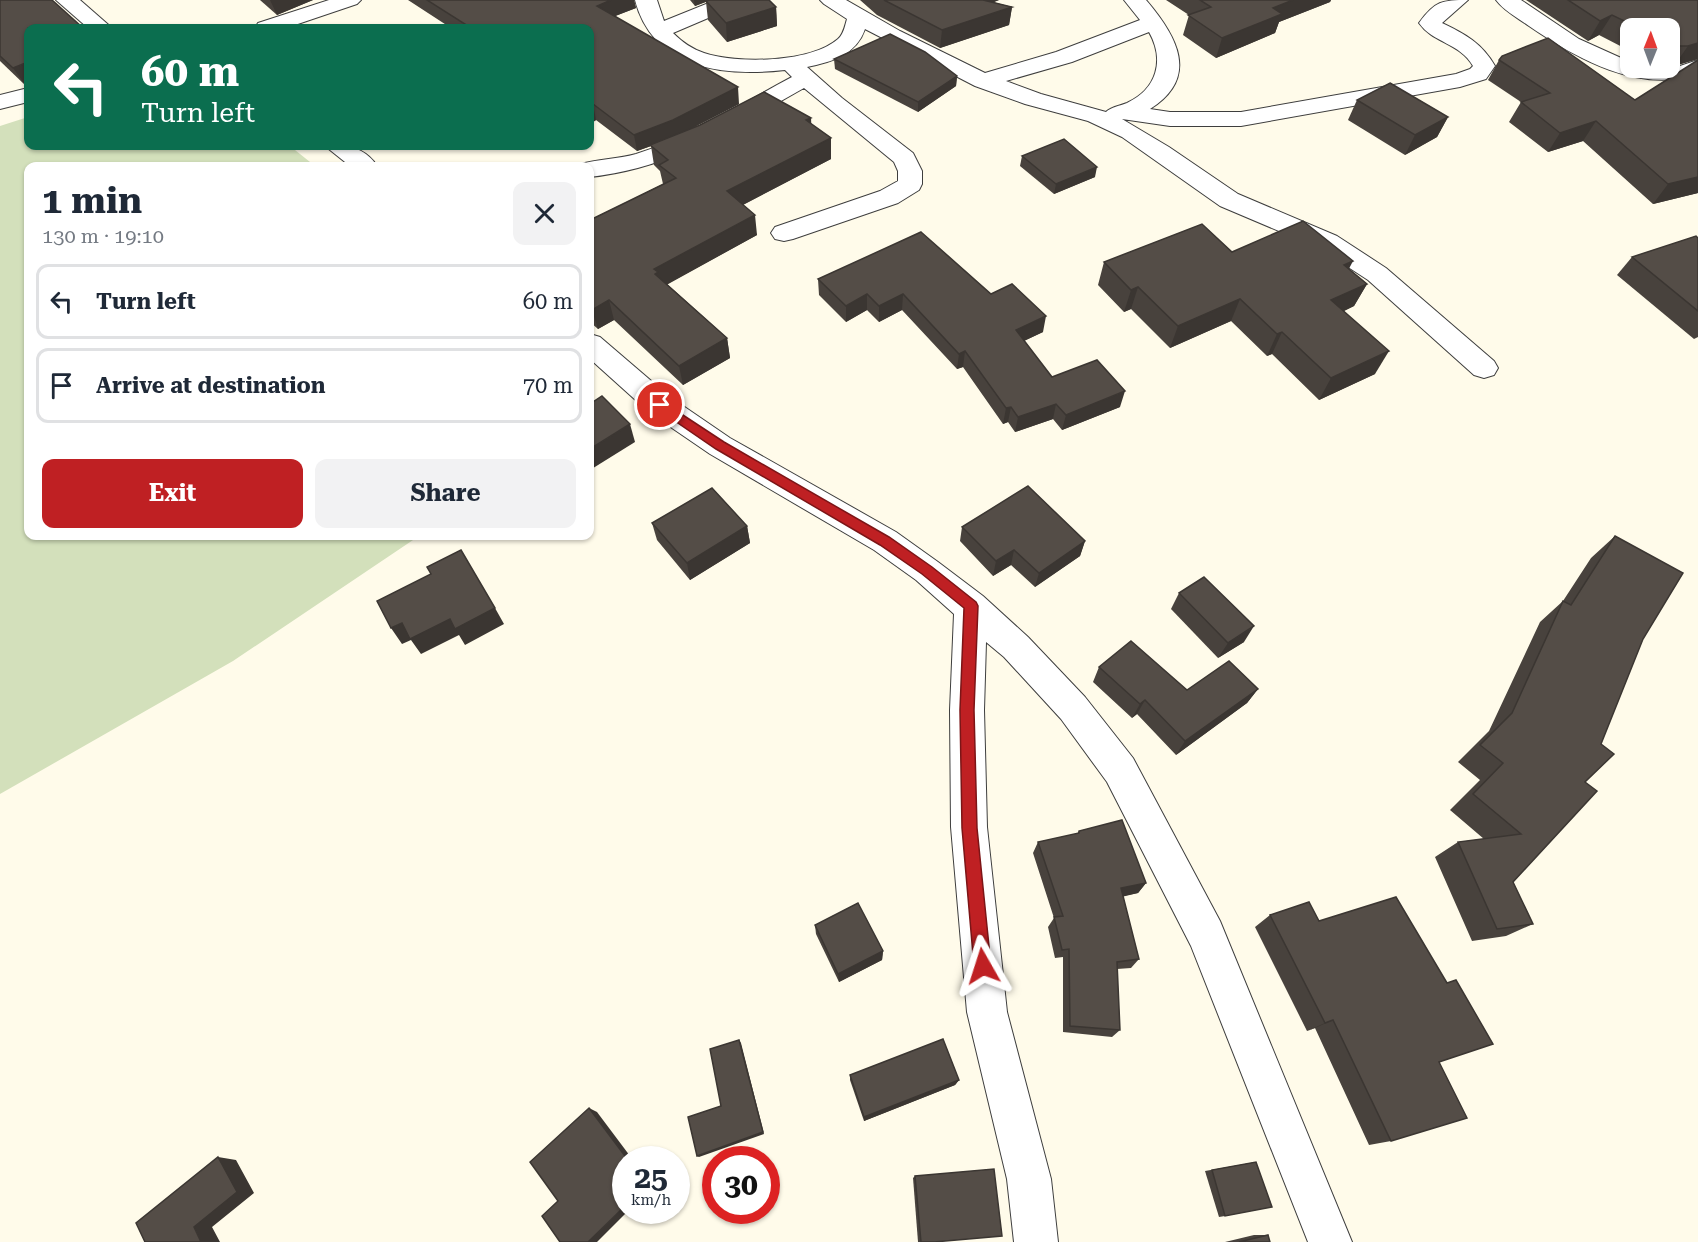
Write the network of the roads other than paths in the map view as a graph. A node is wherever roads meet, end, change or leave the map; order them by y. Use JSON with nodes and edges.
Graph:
{"nodes":[{"id":1,"x":67,"y":0,"type":"edge"},
{"id":2,"x":350,"y":0,"type":"edge"},
{"id":3,"x":646,"y":0,"type":"edge"},
{"id":4,"x":734,"y":0,"type":"edge"},
{"id":5,"x":831,"y":0,"type":"edge"},
{"id":6,"x":1135,"y":0,"type":"edge"},
{"id":7,"x":1457,"y":0,"type":"edge"},
{"id":8,"x":1507,"y":0,"type":"edge"},
{"id":9,"x":858,"y":18,"type":"junction"},
{"id":10,"x":1153,"y":23,"type":"junction"},
{"id":11,"x":96,"y":24,"type":"edge"},
{"id":12,"x":278,"y":24,"type":"edge"},
{"id":13,"x":659,"y":31,"type":"junction"},
{"id":14,"x":892,"y":36,"type":"junction"},
{"id":15,"x":848,"y":43,"type":"junction"},
{"id":16,"x":1698,"y":67,"type":"edge"},
{"id":17,"x":798,"y":71,"type":"junction"},
{"id":18,"x":983,"y":81,"type":"junction"},
{"id":19,"x":24,"y":96,"type":"edge"},
{"id":20,"x":0,"y":102,"type":"edge"},
{"id":21,"x":1126,"y":112,"type":"junction"},
{"id":22,"x":1096,"y":116,"type":"junction"},
{"id":23,"x":343,"y":150,"type":"edge"},
{"id":24,"x":359,"y":162,"type":"edge"},
{"id":25,"x":594,"y":168,"type":"edge"},
{"id":26,"x":784,"y":233,"type":"dead end"},
{"id":27,"x":594,"y":347,"type":"edge"},
{"id":28,"x":1484,"y":368,"type":"dead end"},
{"id":29,"x":971,"y":606,"type":"junction"},
{"id":30,"x":1036,"y":1242,"type":"edge"},
{"id":31,"x":1330,"y":1242,"type":"edge"}],
"edges":[{"from":1,"to":11,"type":"street"},
{"from":2,"to":12,"type":"street"},
{"from":3,"to":13,"type":"street"},
{"from":4,"to":13,"type":"street"},
{"from":5,"to":9,"type":"street"},
{"from":6,"to":10,"type":"street"},
{"from":7,"to":21,"type":"street"},
{"from":8,"to":16,"type":"street"},
{"from":9,"to":14,"type":"street"},
{"from":9,"to":15,"type":"street"},
{"from":10,"to":18,"type":"street"},
{"from":10,"to":21,"type":"street"},
{"from":13,"to":17,"type":"street"},
{"from":14,"to":15,"type":"street"},
{"from":14,"to":18,"type":"street"},
{"from":15,"to":17,"type":"street"},
{"from":17,"to":25,"type":"street"},
{"from":17,"to":26,"type":"street"},
{"from":18,"to":22,"type":"street"},
{"from":19,"to":20,"type":"street"},
{"from":21,"to":22,"type":"street"},
{"from":22,"to":28,"type":"street"},
{"from":23,"to":24,"type":"street"},
{"from":27,"to":29,"type":"street"},
{"from":29,"to":30,"type":"street"},
{"from":29,"to":31,"type":"street"}]}
